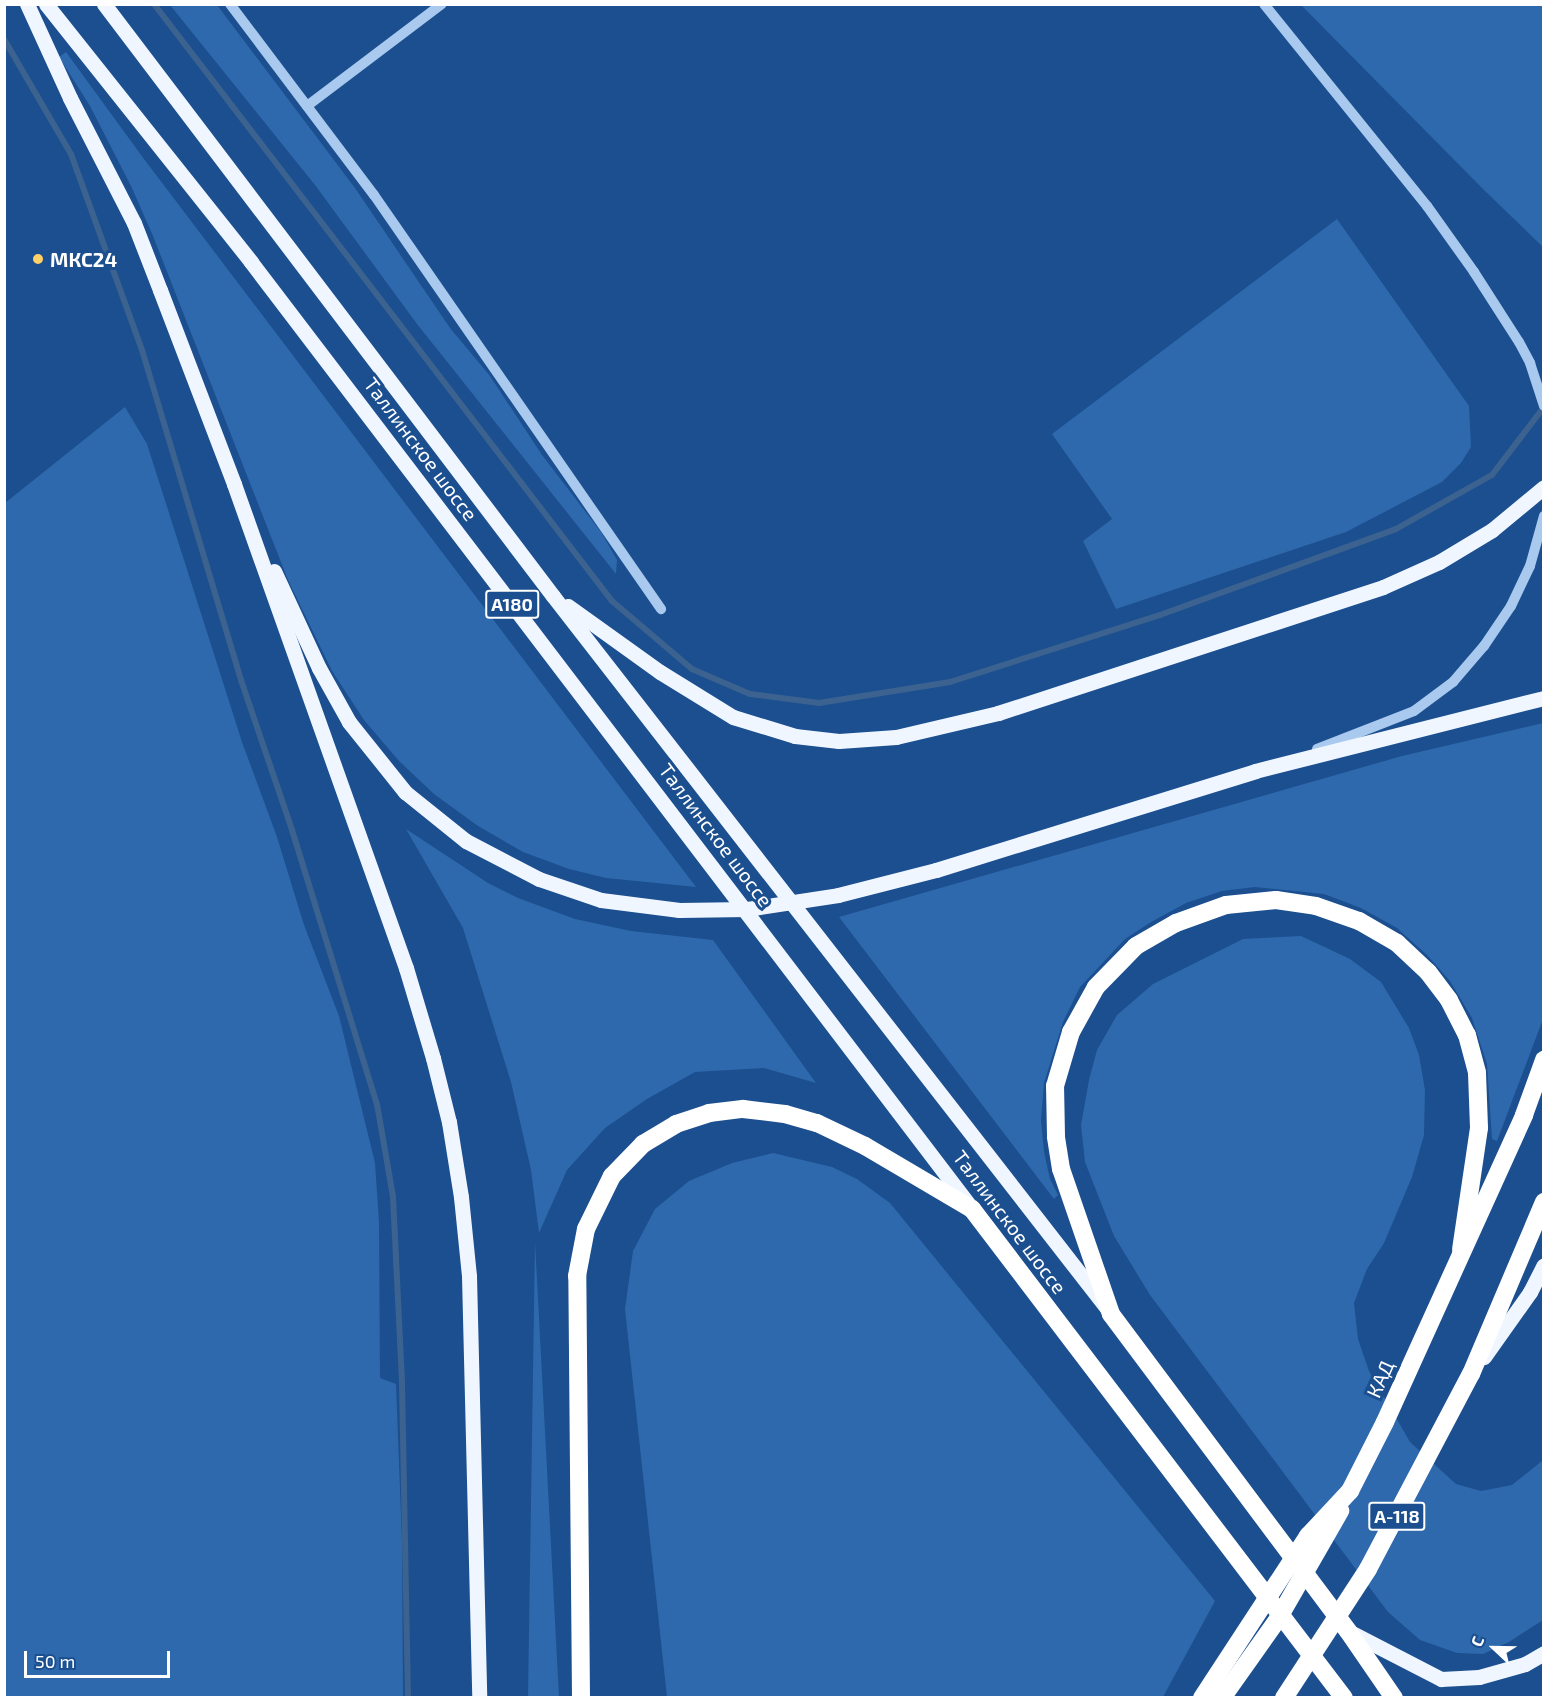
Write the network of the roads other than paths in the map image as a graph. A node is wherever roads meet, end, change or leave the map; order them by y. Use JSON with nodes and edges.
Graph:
{"nodes":[{"id":1,"x":27,"y":4,"type":"edge"},
{"id":2,"x":46,"y":4,"type":"edge"},
{"id":3,"x":104,"y":4,"type":"edge"},
{"id":4,"x":230,"y":4,"type":"edge"},
{"id":5,"x":442,"y":4,"type":"edge"},
{"id":6,"x":1264,"y":4,"type":"edge"},
{"id":7,"x":307,"y":106,"type":"junction"},
{"id":8,"x":1544,"y":406,"type":"edge"},
{"id":9,"x":234,"y":484,"type":"junction"},
{"id":10,"x":1544,"y":487,"type":"edge"},
{"id":11,"x":1544,"y":516,"type":"edge"},
{"id":12,"x":553,"y":596,"type":"junction"},
{"id":13,"x":661,"y":609,"type":"dead end"},
{"id":14,"x":1544,"y":698,"type":"edge"},
{"id":15,"x":1255,"y":771,"type":"junction"},
{"id":16,"x":1544,"y":1060,"type":"edge"},
{"id":17,"x":1544,"y":1202,"type":"edge"},
{"id":18,"x":972,"y":1209,"type":"junction"},
{"id":19,"x":1461,"y":1250,"type":"junction"},
{"id":20,"x":1544,"y":1265,"type":"edge"},
{"id":21,"x":1111,"y":1314,"type":"junction"},
{"id":22,"x":1471,"y":1374,"type":"junction"},
{"id":23,"x":1350,"y":1491,"type":"junction"},
{"id":24,"x":1348,"y":1631,"type":"junction"},
{"id":25,"x":1544,"y":1653,"type":"edge"},
{"id":26,"x":480,"y":1698,"type":"edge"},
{"id":27,"x":581,"y":1698,"type":"edge"},
{"id":28,"x":1202,"y":1698,"type":"edge"},
{"id":29,"x":1222,"y":1698,"type":"edge"},
{"id":30,"x":1284,"y":1698,"type":"edge"},
{"id":31,"x":1344,"y":1698,"type":"edge"},
{"id":32,"x":1394,"y":1698,"type":"edge"}],
"edges":[{"from":1,"to":9,"type":"main road"},
{"from":2,"to":18,"type":"main road","name":"Таллинское шоссе","number":"A180"},
{"from":3,"to":12,"type":"main road","name":"Таллинское шоссе"},
{"from":4,"to":7,"type":"street"},
{"from":5,"to":7,"type":"street"},
{"from":6,"to":8,"type":"street"},
{"from":7,"to":13,"type":"street"},
{"from":9,"to":15,"type":"main road","bridge":true},
{"from":9,"to":26,"type":"main road"},
{"from":10,"to":12,"type":"main road"},
{"from":11,"to":15,"type":"street"},
{"from":12,"to":21,"type":"main road","name":"Таллинское шоссе"},
{"from":14,"to":15,"type":"main road"},
{"from":16,"to":19,"type":"highway","name":"КАД","number":"А-118"},
{"from":17,"to":22,"type":"highway","number":"А-118"},
{"from":18,"to":27,"type":"highway"},
{"from":18,"to":31,"type":"highway","name":"Таллинское шоссе"},
{"from":19,"to":21,"type":"highway"},
{"from":19,"to":23,"type":"highway","name":"КАД","number":"А-118"},
{"from":20,"to":22,"type":"main road"},
{"from":21,"to":24,"type":"highway","name":"Таллинское шоссе"},
{"from":22,"to":30,"type":"highway","number":"А-118","bridge":true},
{"from":23,"to":28,"type":"highway","bridge":true},
{"from":23,"to":29,"type":"highway","name":"КАД","number":"А-118","bridge":true},
{"from":24,"to":25,"type":"main road"},
{"from":24,"to":32,"type":"highway","name":"Таллинское шоссе"}]}
